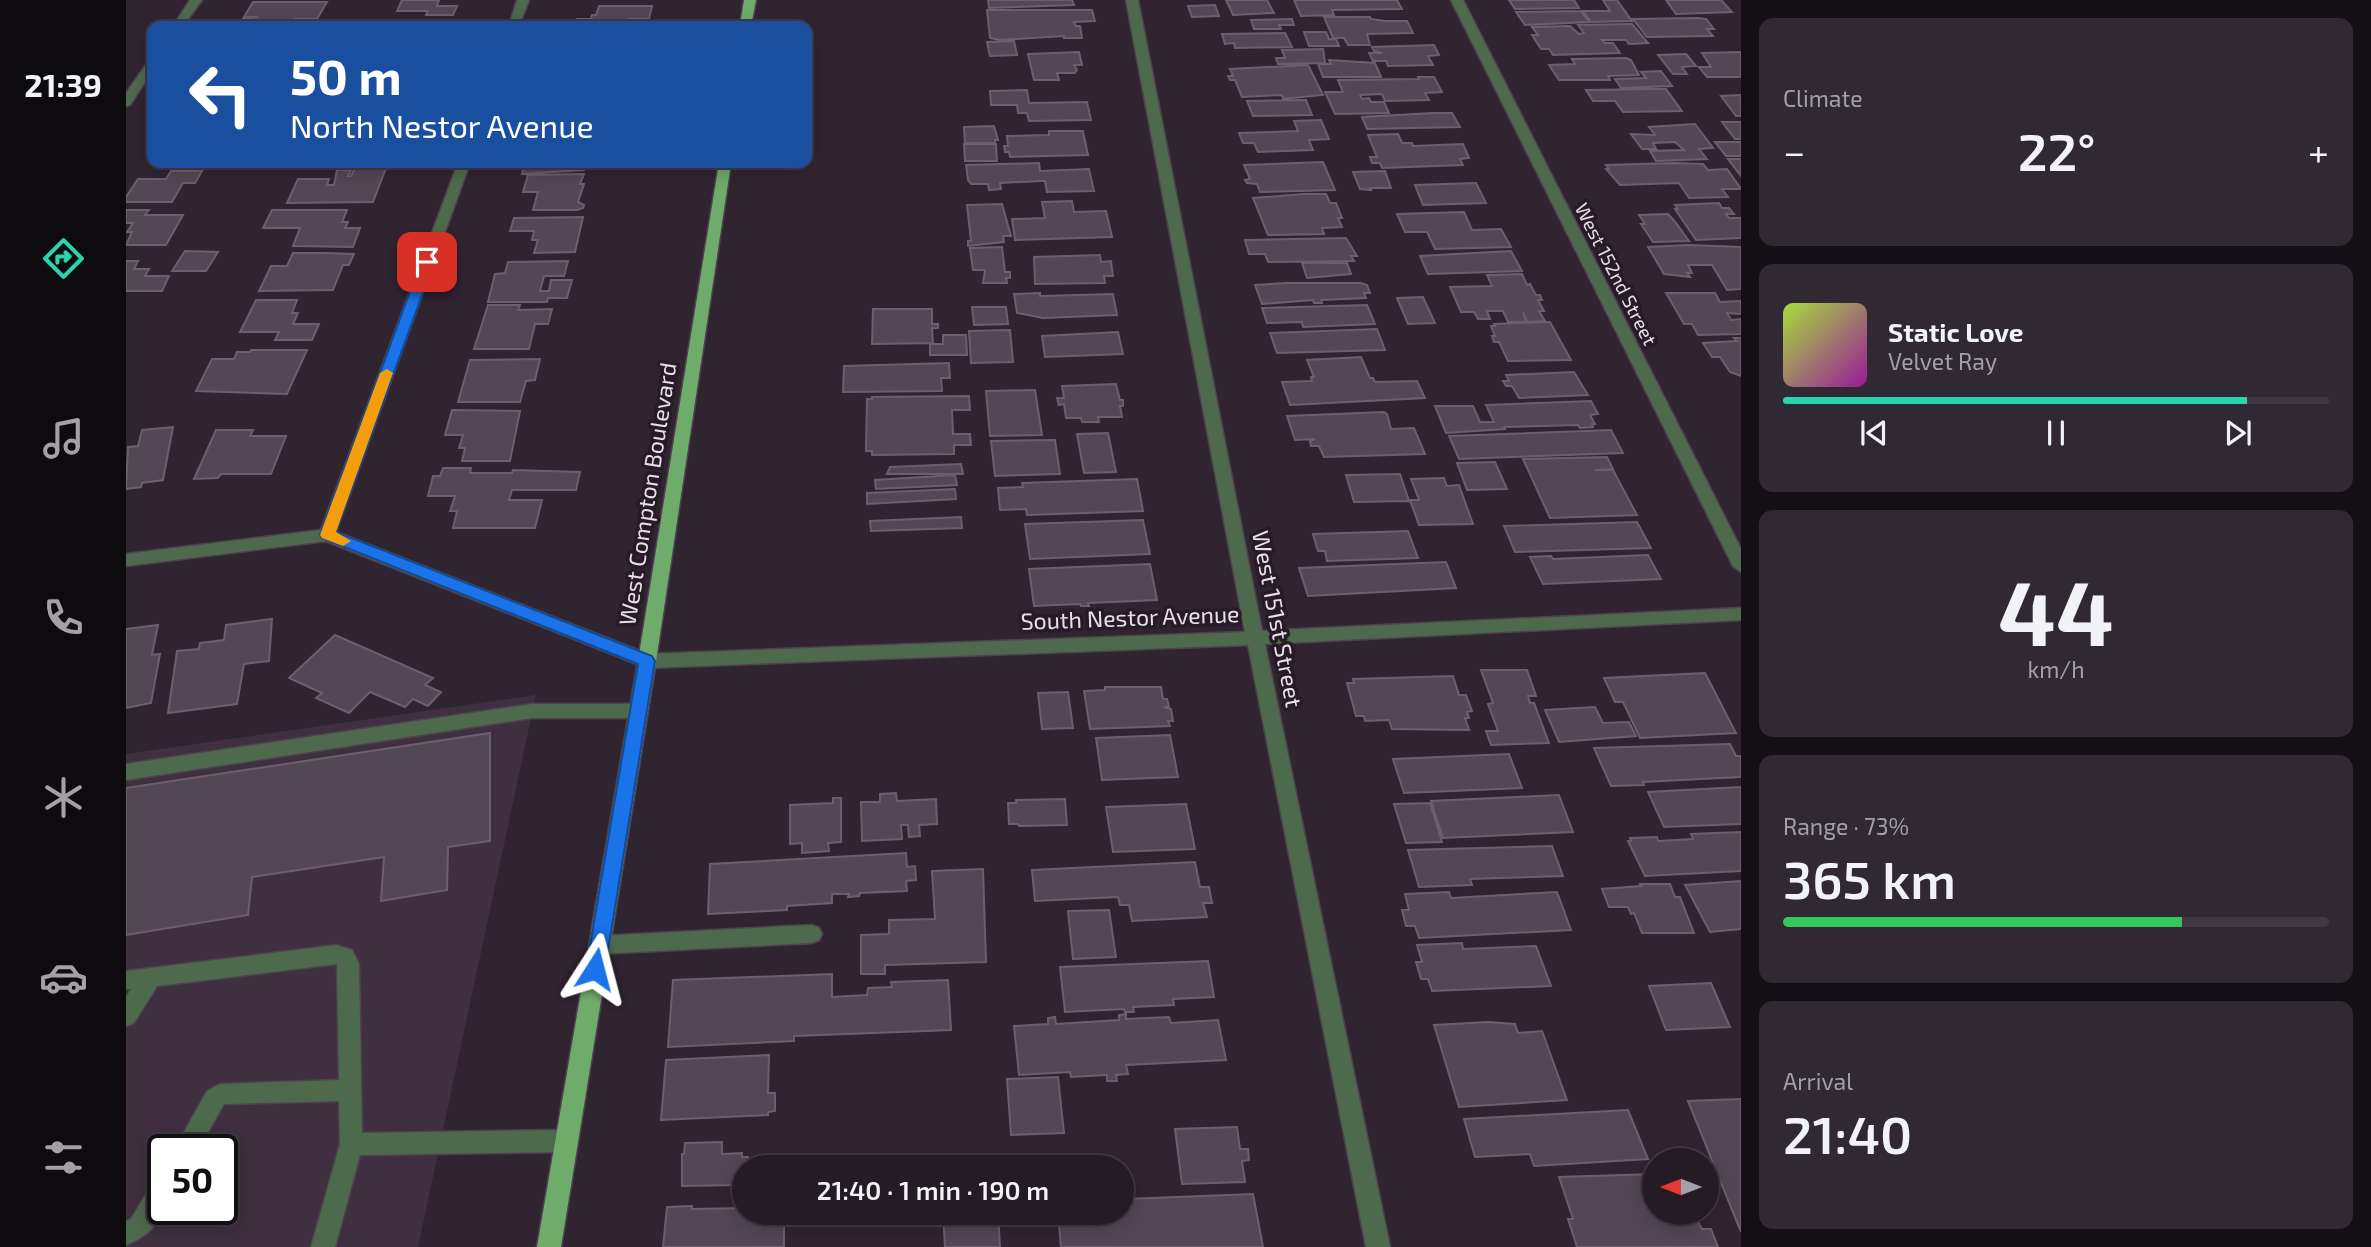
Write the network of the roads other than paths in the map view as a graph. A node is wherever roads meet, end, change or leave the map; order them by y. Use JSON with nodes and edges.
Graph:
{"nodes":[{"id":1,"x":196,"y":0,"type":"edge"},
{"id":2,"x":523,"y":0,"type":"edge"},
{"id":3,"x":750,"y":0,"type":"edge"},
{"id":4,"x":1132,"y":0,"type":"edge"},
{"id":5,"x":1457,"y":0,"type":"edge"},
{"id":6,"x":181,"y":21,"type":"edge"},
{"id":7,"x":516,"y":21,"type":"edge"},
{"id":8,"x":747,"y":21,"type":"edge"},
{"id":9,"x":147,"y":71,"type":"edge"},
{"id":10,"x":126,"y":102,"type":"edge"},
{"id":11,"x":462,"y":168,"type":"edge"},
{"id":12,"x":724,"y":168,"type":"edge"},
{"id":13,"x":327,"y":535,"type":"junction"},
{"id":14,"x":126,"y":561,"type":"edge"},
{"id":15,"x":1741,"y":566,"type":"edge"},
{"id":16,"x":1741,"y":614,"type":"edge"},
{"id":17,"x":1255,"y":638,"type":"junction"},
{"id":18,"x":647,"y":661,"type":"junction"},
{"id":19,"x":638,"y":711,"type":"junction"},
{"id":20,"x":126,"y":772,"type":"edge"},
{"id":21,"x":812,"y":934,"type":"dead end"},
{"id":22,"x":599,"y":945,"type":"junction"},
{"id":23,"x":150,"y":978,"type":"junction"},
{"id":24,"x":126,"y":980,"type":"edge"},
{"id":25,"x":126,"y":1016,"type":"edge"},
{"id":26,"x":350,"y":1090,"type":"junction"},
{"id":27,"x":194,"y":1134,"type":"edge"},
{"id":28,"x":566,"y":1141,"type":"junction"},
{"id":29,"x":351,"y":1144,"type":"junction"},
{"id":30,"x":147,"y":1214,"type":"edge"},
{"id":31,"x":126,"y":1233,"type":"edge"},
{"id":32,"x":323,"y":1247,"type":"edge"},
{"id":33,"x":549,"y":1247,"type":"edge"},
{"id":34,"x":1378,"y":1247,"type":"edge"}],
"edges":[{"from":1,"to":6,"type":"street"},
{"from":2,"to":7,"type":"street"},
{"from":3,"to":8,"type":"main road"},
{"from":4,"to":17,"type":"street","name":"West 151st Street"},
{"from":5,"to":15,"type":"street","name":"West 152nd Street"},
{"from":9,"to":10,"type":"street"},
{"from":11,"to":13,"type":"street"},
{"from":12,"to":18,"type":"main road","name":"West Compton Boulevard"},
{"from":13,"to":14,"type":"street"},
{"from":13,"to":18,"type":"street"},
{"from":16,"to":17,"type":"street","name":"South Nestor Avenue"},
{"from":17,"to":18,"type":"street","name":"South Nestor Avenue"},
{"from":17,"to":34,"type":"street","name":"West 151st Street"},
{"from":18,"to":19,"type":"main road","name":"West Compton Boulevard"},
{"from":19,"to":20,"type":"street"},
{"from":19,"to":22,"type":"main road","name":"West Compton Boulevard"},
{"from":21,"to":22,"type":"street"},
{"from":22,"to":28,"type":"main road","name":"West Compton Boulevard"},
{"from":23,"to":24,"type":"street"},
{"from":23,"to":25,"type":"street"},
{"from":23,"to":26,"type":"street"},
{"from":26,"to":27,"type":"street"},
{"from":26,"to":29,"type":"street"},
{"from":28,"to":29,"type":"street"},
{"from":28,"to":33,"type":"main road","name":"West Compton Boulevard"},
{"from":29,"to":32,"type":"street"},
{"from":30,"to":31,"type":"street"}]}
